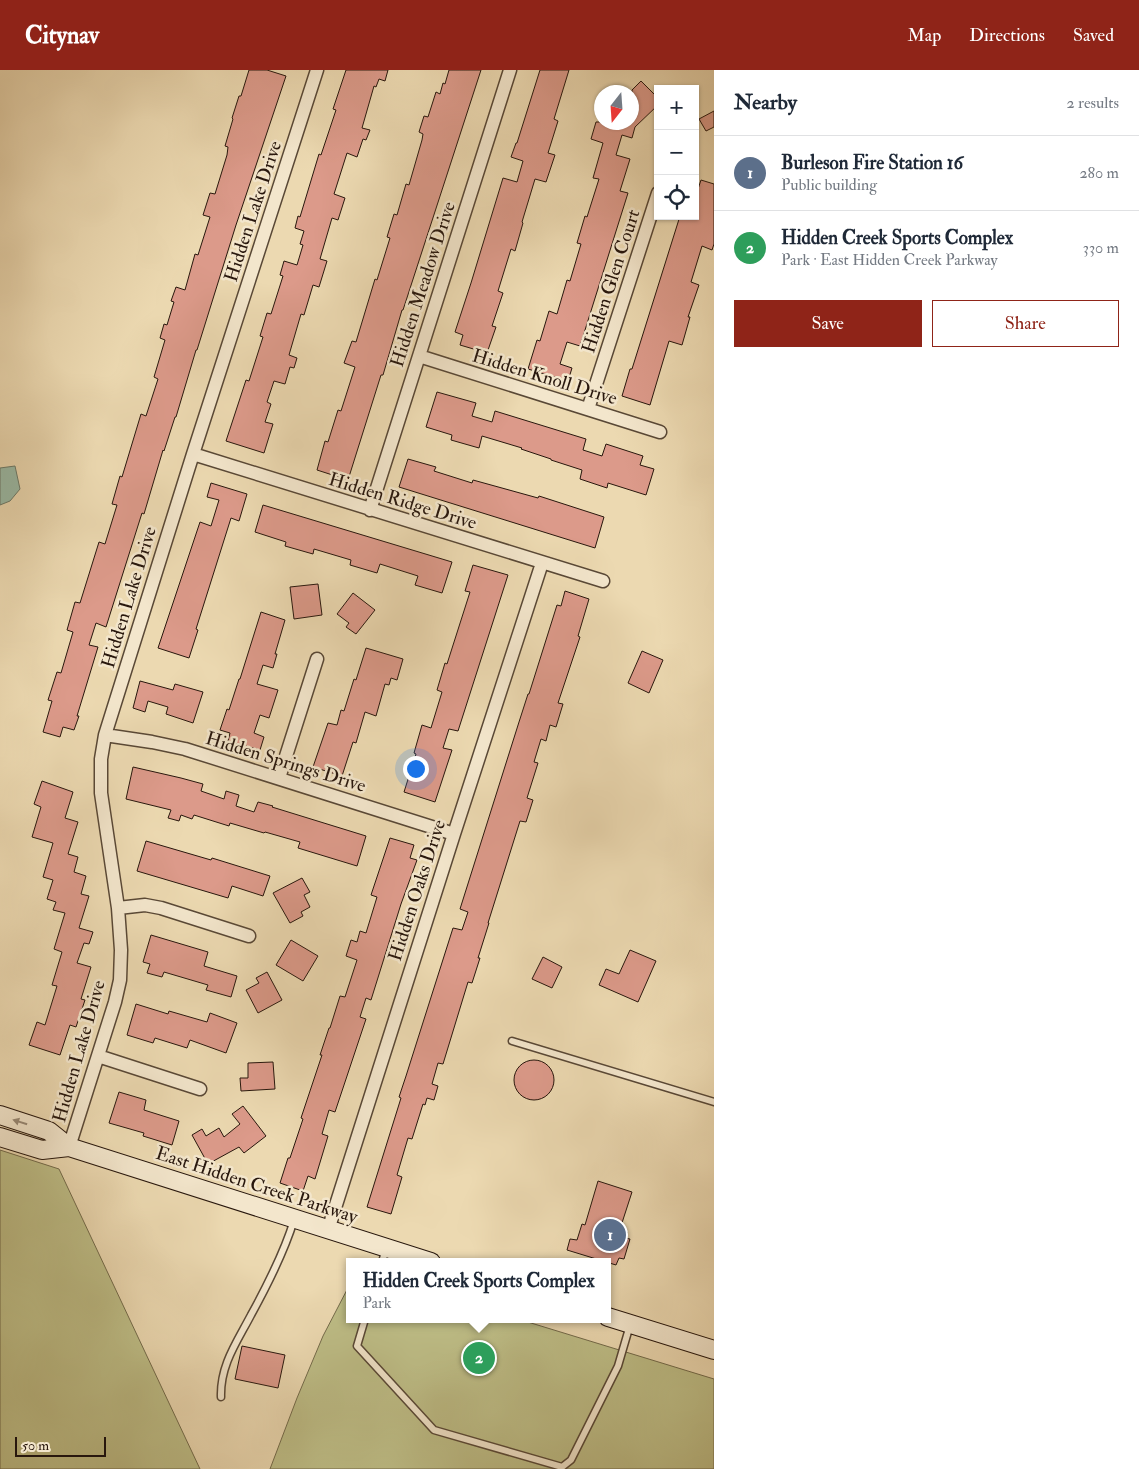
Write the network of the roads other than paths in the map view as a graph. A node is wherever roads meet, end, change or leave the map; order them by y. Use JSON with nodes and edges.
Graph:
{"nodes":[{"id":1,"x":317,"y":70,"type":"edge"},
{"id":2,"x":510,"y":70,"type":"edge"},
{"id":3,"x":654,"y":205,"type":"edge"},
{"id":4,"x":418,"y":356,"type":"junction"},
{"id":5,"x":588,"y":409,"type":"junction"},
{"id":6,"x":660,"y":432,"type":"dead end"},
{"id":7,"x":193,"y":454,"type":"junction"},
{"id":8,"x":370,"y":510,"type":"junction"},
{"id":9,"x":542,"y":562,"type":"junction"},
{"id":10,"x":603,"y":581,"type":"dead end"},
{"id":11,"x":317,"y":660,"type":"dead end"},
{"id":12,"x":105,"y":735,"type":"junction"},
{"id":13,"x":279,"y":778,"type":"junction"},
{"id":14,"x":454,"y":834,"type":"junction"},
{"id":15,"x":118,"y":908,"type":"junction"},
{"id":16,"x":249,"y":936,"type":"dead end"},
{"id":17,"x":512,"y":1041,"type":"dead end"},
{"id":18,"x":98,"y":1056,"type":"junction"},
{"id":19,"x":200,"y":1089,"type":"dead end"},
{"id":20,"x":714,"y":1102,"type":"edge"},
{"id":21,"x":0,"y":1115,"type":"edge"},
{"id":22,"x":0,"y":1137,"type":"edge"},
{"id":23,"x":69,"y":1147,"type":"junction"},
{"id":24,"x":295,"y":1219,"type":"junction"},
{"id":25,"x":328,"y":1230,"type":"junction"},
{"id":26,"x":385,"y":1255,"type":"edge"},
{"id":27,"x":405,"y":1258,"type":"edge"},
{"id":28,"x":611,"y":1318,"type":"edge"},
{"id":29,"x":364,"y":1323,"type":"edge"},
{"id":30,"x":631,"y":1324,"type":"junction"},
{"id":31,"x":714,"y":1350,"type":"edge"},
{"id":32,"x":221,"y":1397,"type":"dead end"}],
"edges":[{"from":1,"to":7,"type":"street","name":"Hidden Lake Drive"},
{"from":2,"to":4,"type":"street","name":"Hidden Meadow Drive"},
{"from":3,"to":5,"type":"street","name":"Hidden Glen Court"},
{"from":4,"to":5,"type":"street","name":"Hidden Knoll Drive"},
{"from":4,"to":8,"type":"street","name":"Hidden Meadow Drive"},
{"from":5,"to":6,"type":"street","name":"Hidden Knoll Drive"},
{"from":7,"to":8,"type":"street","name":"Hidden Ridge Drive"},
{"from":7,"to":12,"type":"street","name":"Hidden Lake Drive"},
{"from":8,"to":9,"type":"street","name":"Hidden Ridge Drive"},
{"from":9,"to":10,"type":"street","name":"Hidden Ridge Drive"},
{"from":9,"to":14,"type":"street","name":"Hidden Oaks Drive"},
{"from":11,"to":13,"type":"street"},
{"from":12,"to":13,"type":"street","name":"Hidden Springs Drive"},
{"from":12,"to":15,"type":"street","name":"Hidden Lake Drive"},
{"from":13,"to":14,"type":"street","name":"Hidden Springs Drive"},
{"from":14,"to":25,"type":"street","name":"Hidden Oaks Drive"},
{"from":15,"to":16,"type":"street"},
{"from":15,"to":18,"type":"street","name":"Hidden Lake Drive"},
{"from":17,"to":20,"type":"lane"},
{"from":18,"to":19,"type":"street"},
{"from":18,"to":23,"type":"street","name":"Hidden Lake Drive"},
{"from":23,"to":21,"type":"main road","name":"East Hidden Creek Parkway","one_way":true},
{"from":22,"to":23,"type":"main road","name":"East Hidden Creek Parkway"},
{"from":23,"to":24,"type":"main road","name":"East Hidden Creek Parkway"},
{"from":24,"to":25,"type":"main road","name":"East Hidden Creek Parkway"},
{"from":24,"to":32,"type":"lane"},
{"from":25,"to":26,"type":"main road","name":"East Hidden Creek Parkway"},
{"from":26,"to":27,"type":"main road","name":"East Hidden Creek Parkway"},
{"from":28,"to":30,"type":"main road"},
{"from":29,"to":30,"type":"lane"},
{"from":30,"to":31,"type":"main road"}]}
